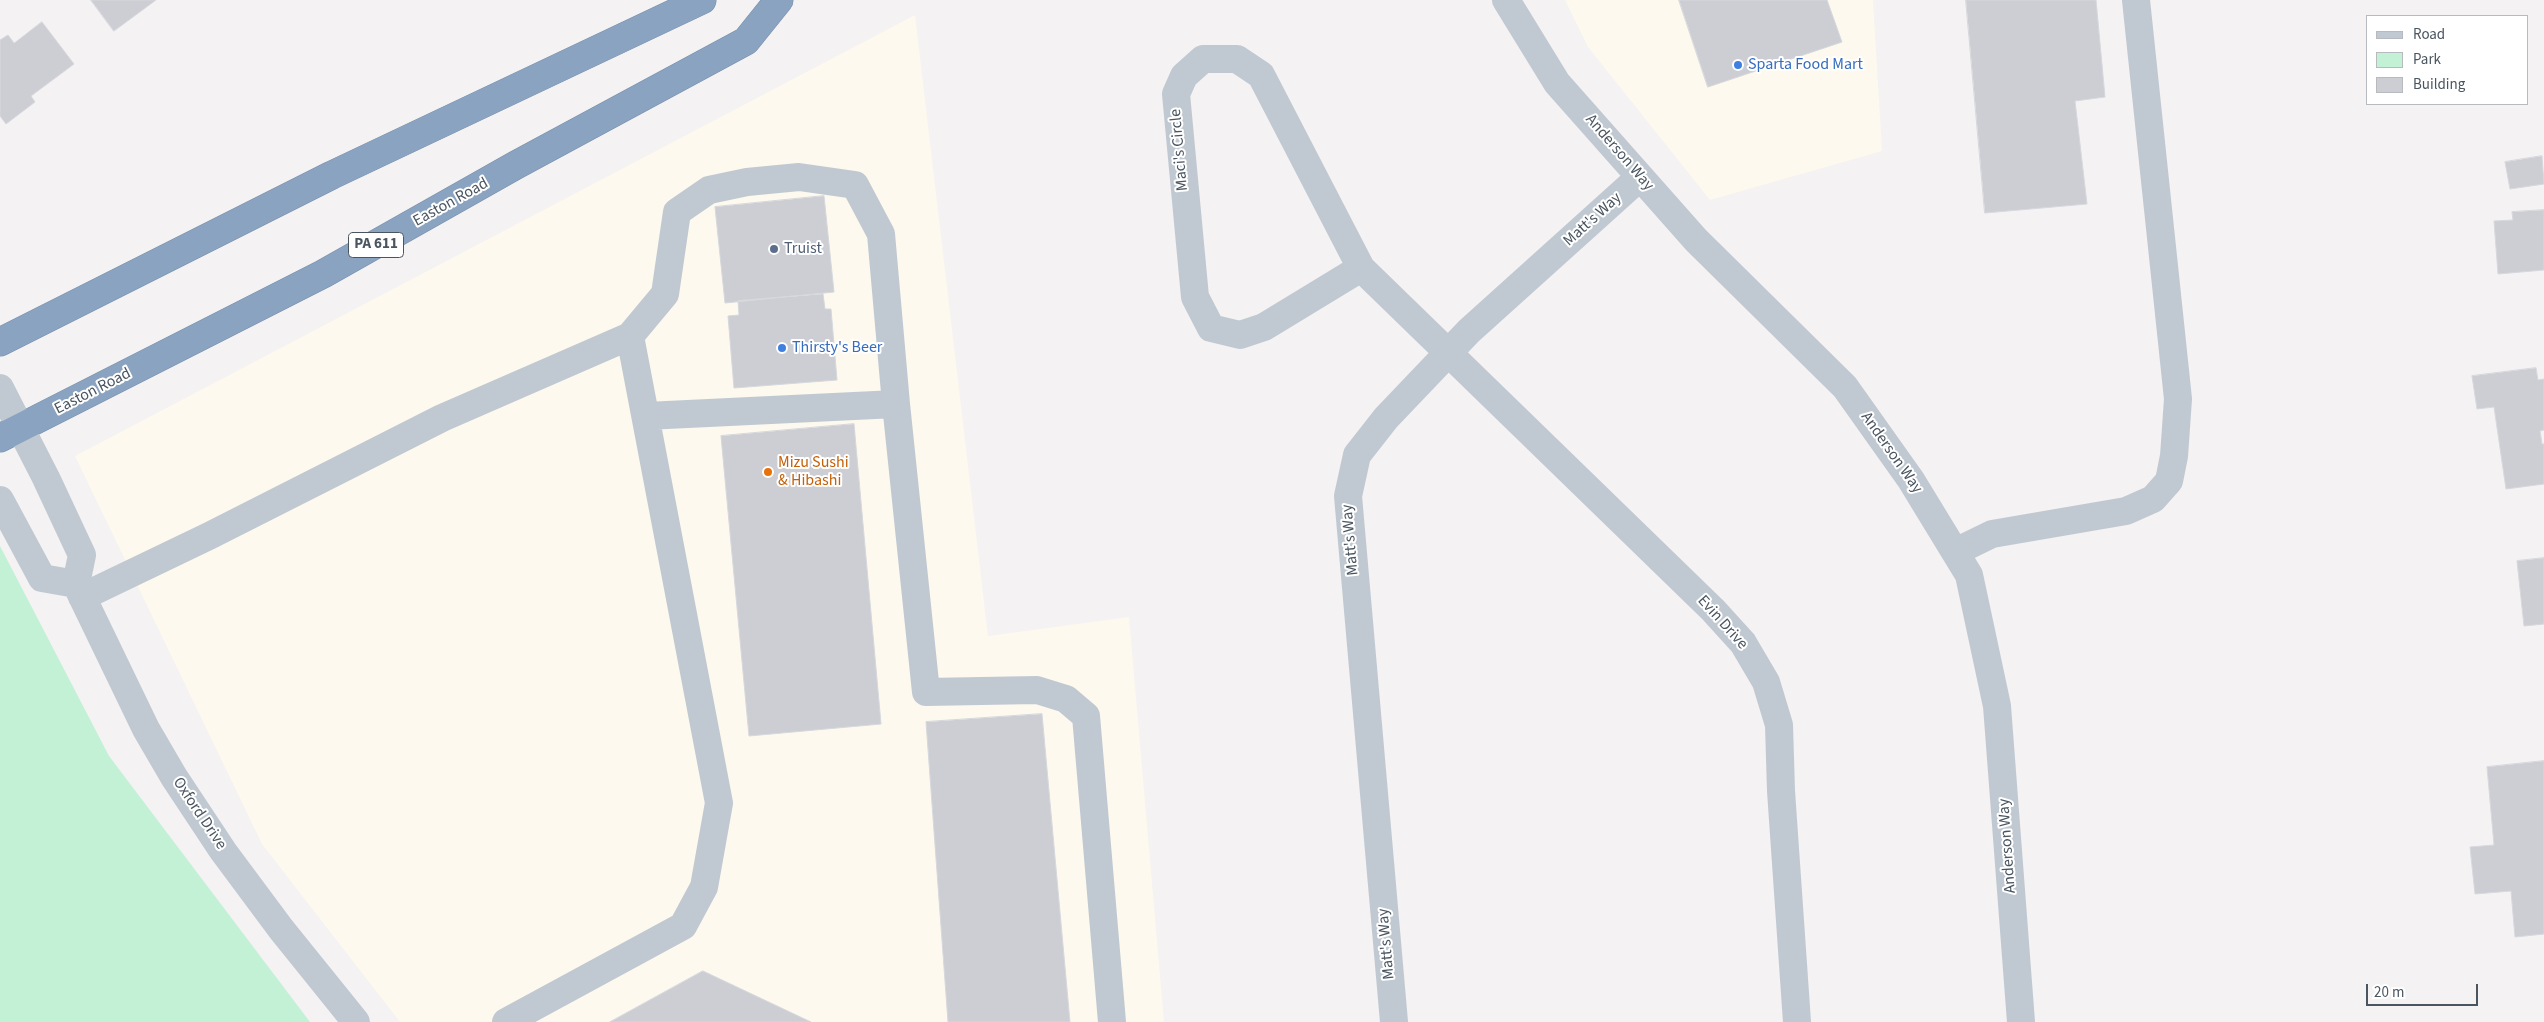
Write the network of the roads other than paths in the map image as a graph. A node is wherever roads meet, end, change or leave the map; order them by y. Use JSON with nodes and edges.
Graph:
{"nodes":[{"id":1,"x":702,"y":0,"type":"edge"},
{"id":2,"x":779,"y":0,"type":"edge"},
{"id":3,"x":1506,"y":0,"type":"edge"},
{"id":4,"x":2136,"y":0,"type":"edge"},
{"id":5,"x":1640,"y":177,"type":"junction"},
{"id":6,"x":1361,"y":268,"type":"junction"},
{"id":7,"x":630,"y":336,"type":"junction"},
{"id":8,"x":0,"y":342,"type":"edge"},
{"id":9,"x":1448,"y":351,"type":"junction"},
{"id":10,"x":0,"y":388,"type":"edge"},
{"id":11,"x":896,"y":404,"type":"junction"},
{"id":12,"x":646,"y":416,"type":"junction"},
{"id":13,"x":10,"y":433,"type":"edge"},
{"id":14,"x":0,"y":500,"type":"edge"},
{"id":15,"x":1955,"y":552,"type":"junction"},
{"id":16,"x":79,"y":590,"type":"junction"},
{"id":17,"x":356,"y":1022,"type":"edge"},
{"id":18,"x":506,"y":1022,"type":"edge"},
{"id":19,"x":1112,"y":1022,"type":"edge"},
{"id":20,"x":1394,"y":1022,"type":"edge"},
{"id":21,"x":1797,"y":1022,"type":"edge"},
{"id":22,"x":2021,"y":1022,"type":"edge"}],
"edges":[{"from":1,"to":8,"type":"highway"},
{"from":2,"to":13,"type":"highway","name":"Easton Road","number":"PA 611"},
{"from":3,"to":5,"type":"street","name":"Anderson Way"},
{"from":4,"to":15,"type":"street"},
{"from":5,"to":9,"type":"street","name":"Matt's Way"},
{"from":5,"to":15,"type":"street","name":"Anderson Way"},
{"from":6,"to":6,"type":"street","name":"Maci's Circle"},
{"from":6,"to":9,"type":"street","name":"Maci's Circle"},
{"from":7,"to":11,"type":"street"},
{"from":7,"to":12,"type":"street"},
{"from":7,"to":16,"type":"street"},
{"from":9,"to":20,"type":"street","name":"Matt's Way"},
{"from":9,"to":21,"type":"street","name":"Evin Drive"},
{"from":10,"to":13,"type":"street"},
{"from":11,"to":12,"type":"street"},
{"from":11,"to":19,"type":"street"},
{"from":12,"to":18,"type":"street"},
{"from":13,"to":16,"type":"street"},
{"from":14,"to":16,"type":"street"},
{"from":15,"to":22,"type":"street","name":"Anderson Way"},
{"from":16,"to":17,"type":"street","name":"Oxford Drive"}]}
